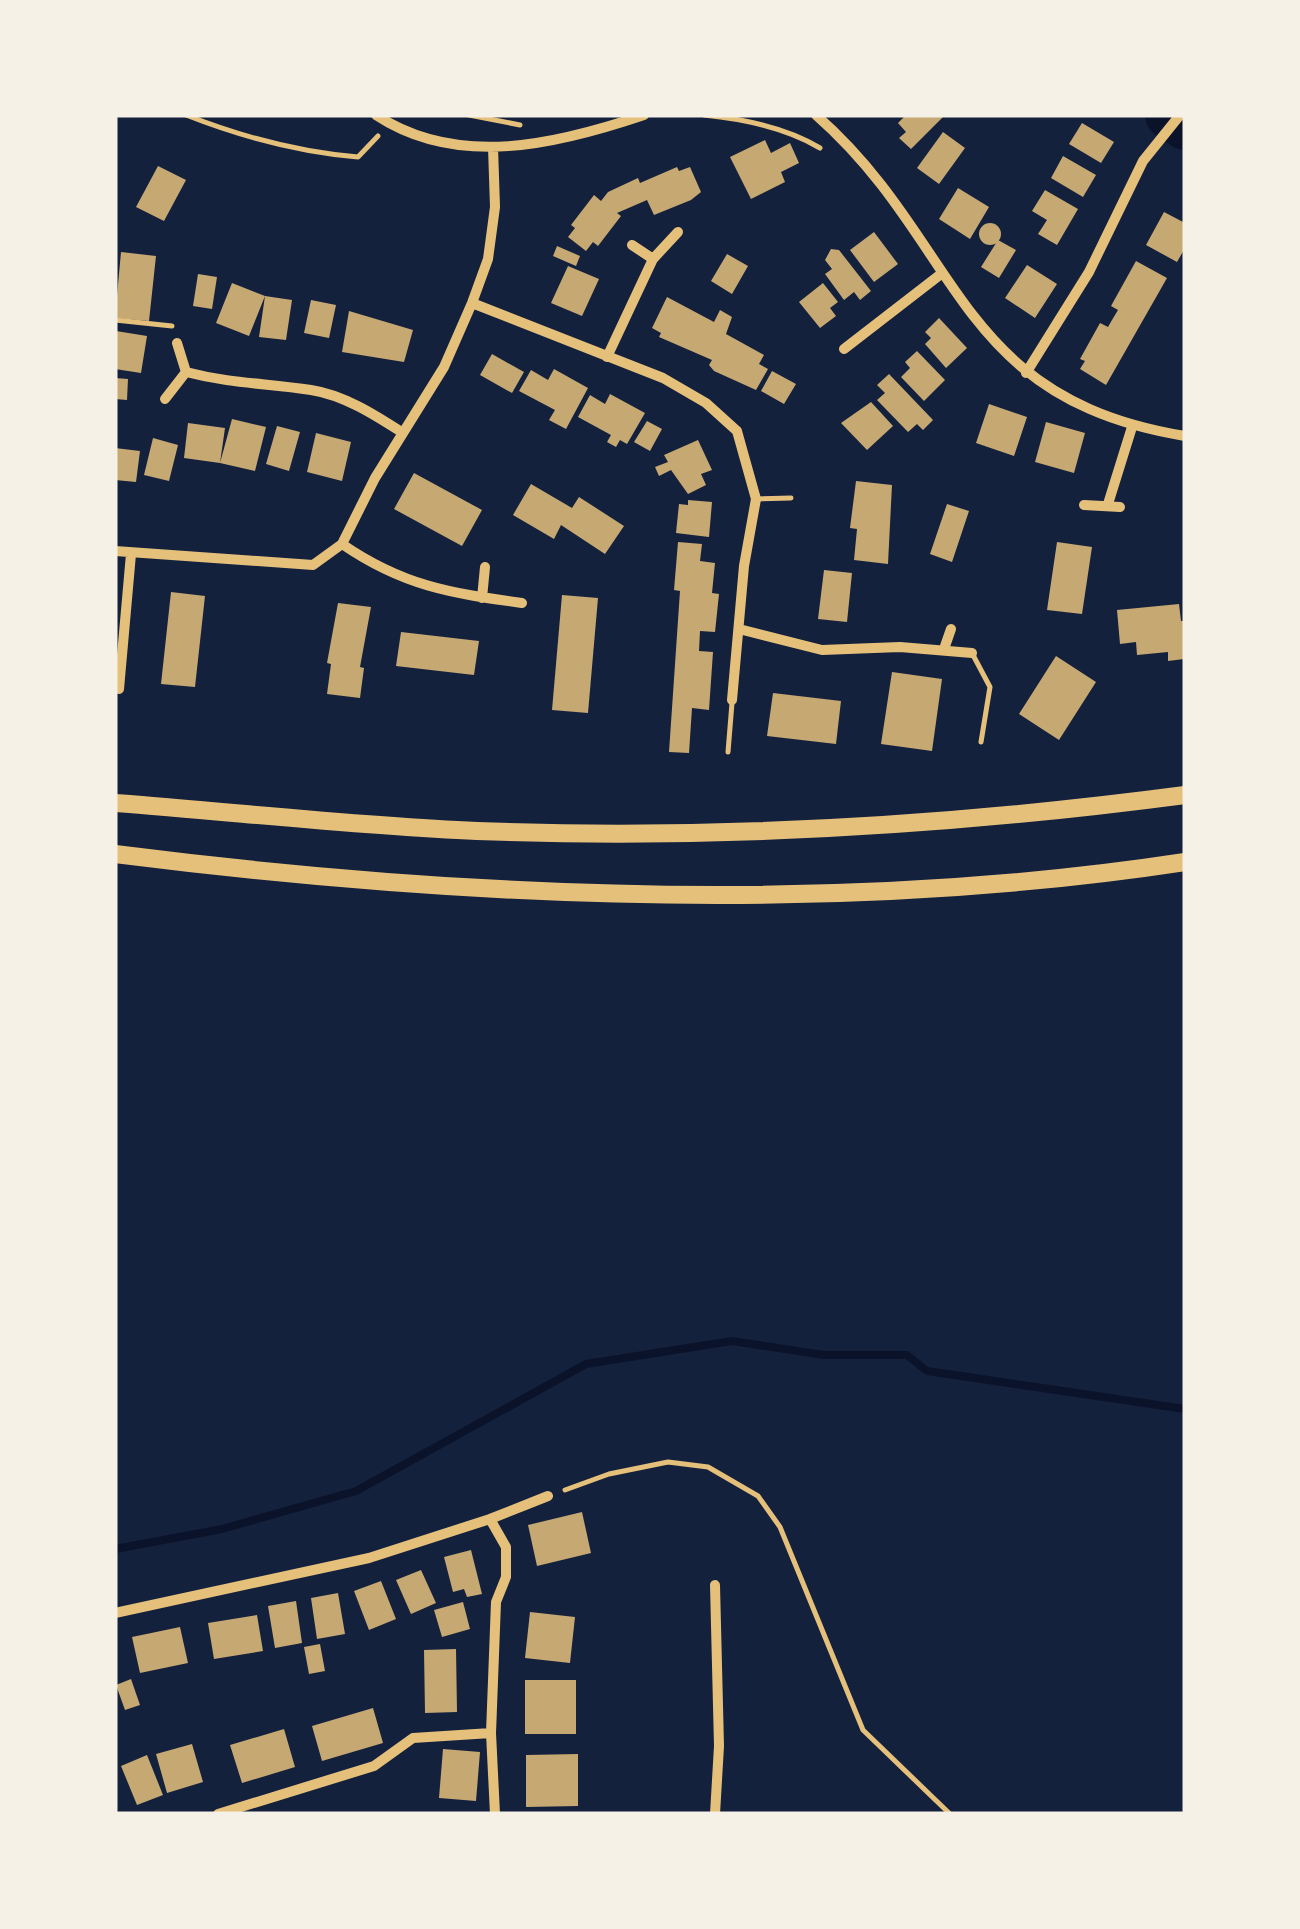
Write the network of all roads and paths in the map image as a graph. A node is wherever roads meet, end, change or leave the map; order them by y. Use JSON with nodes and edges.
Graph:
{"nodes":[{"id":1,"x":186,"y":115,"type":"edge"},
{"id":2,"x":376,"y":115,"type":"edge"},
{"id":3,"x":469,"y":115,"type":"edge"},
{"id":4,"x":644,"y":115,"type":"edge"},
{"id":5,"x":704,"y":115,"type":"edge"},
{"id":6,"x":816,"y":115,"type":"edge"},
{"id":7,"x":1180,"y":115,"type":"edge"},
{"id":8,"x":390,"y":124,"type":"junction"},
{"id":9,"x":528,"y":127,"type":"dead end"},
{"id":10,"x":493,"y":148,"type":"junction"},
{"id":11,"x":832,"y":155,"type":"dead end"},
{"id":12,"x":678,"y":232,"type":"dead end"},
{"id":13,"x":632,"y":246,"type":"dead end"},
{"id":14,"x":653,"y":260,"type":"junction"},
{"id":15,"x":941,"y":274,"type":"junction"},
{"id":16,"x":472,"y":302,"type":"junction"},
{"id":17,"x":115,"y":320,"type":"edge"},
{"id":18,"x":180,"y":327,"type":"dead end"},
{"id":19,"x":177,"y":344,"type":"dead end"},
{"id":20,"x":844,"y":349,"type":"dead end"},
{"id":21,"x":607,"y":357,"type":"junction"},
{"id":22,"x":186,"y":372,"type":"junction"},
{"id":23,"x":1026,"y":373,"type":"junction"},
{"id":24,"x":165,"y":400,"type":"dead end"},
{"id":25,"x":1132,"y":427,"type":"junction"},
{"id":26,"x":403,"y":433,"type":"junction"},
{"id":27,"x":1185,"y":436,"type":"edge"},
{"id":28,"x":791,"y":498,"type":"dead end"},
{"id":29,"x":756,"y":500,"type":"junction"},
{"id":30,"x":1108,"y":504,"type":"junction"},
{"id":31,"x":1084,"y":505,"type":"dead end"},
{"id":32,"x":1120,"y":507,"type":"dead end"},
{"id":33,"x":342,"y":544,"type":"junction"},
{"id":34,"x":115,"y":551,"type":"edge"},
{"id":35,"x":131,"y":554,"type":"junction"},
{"id":36,"x":485,"y":567,"type":"dead end"},
{"id":37,"x":482,"y":598,"type":"junction"},
{"id":38,"x":522,"y":603,"type":"dead end"},
{"id":39,"x":740,"y":629,"type":"junction"},
{"id":40,"x":951,"y":629,"type":"dead end"},
{"id":41,"x":118,"y":643,"type":"edge"},
{"id":42,"x":944,"y":649,"type":"junction"},
{"id":43,"x":972,"y":653,"type":"joint"},
{"id":44,"x":120,"y":689,"type":"dead end"},
{"id":45,"x":732,"y":700,"type":"joint"},
{"id":46,"x":981,"y":742,"type":"dead end"},
{"id":47,"x":728,"y":752,"type":"dead end"},
{"id":48,"x":1185,"y":794,"type":"edge"},
{"id":49,"x":115,"y":803,"type":"edge"},
{"id":50,"x":115,"y":854,"type":"edge"},
{"id":51,"x":1185,"y":862,"type":"edge"},
{"id":52,"x":548,"y":1496,"type":"joint"},
{"id":53,"x":490,"y":1519,"type":"junction"},
{"id":54,"x":715,"y":1585,"type":"dead end"},
{"id":55,"x":115,"y":1613,"type":"edge"},
{"id":56,"x":491,"y":1733,"type":"junction"},
{"id":57,"x":218,"y":1814,"type":"edge"},
{"id":58,"x":495,"y":1814,"type":"edge"},
{"id":59,"x":715,"y":1814,"type":"edge"},
{"id":60,"x":950,"y":1814,"type":"edge"}],
"edges":[{"from":1,"to":8,"type":"path"},
{"from":2,"to":8,"type":"street"},
{"from":3,"to":9,"type":"path"},
{"from":4,"to":10,"type":"street"},
{"from":5,"to":11,"type":"path"},
{"from":6,"to":15,"type":"street"},
{"from":7,"to":23,"type":"street"},
{"from":8,"to":10,"type":"street"},
{"from":10,"to":16,"type":"street"},
{"from":12,"to":14,"type":"street"},
{"from":13,"to":14,"type":"street"},
{"from":14,"to":21,"type":"street"},
{"from":15,"to":20,"type":"street"},
{"from":15,"to":23,"type":"street"},
{"from":16,"to":21,"type":"street"},
{"from":16,"to":26,"type":"street"},
{"from":17,"to":18,"type":"path"},
{"from":19,"to":22,"type":"street"},
{"from":21,"to":29,"type":"street"},
{"from":22,"to":24,"type":"street"},
{"from":22,"to":26,"type":"street"},
{"from":23,"to":25,"type":"street"},
{"from":25,"to":27,"type":"street"},
{"from":25,"to":30,"type":"street"},
{"from":26,"to":33,"type":"street"},
{"from":28,"to":29,"type":"lane"},
{"from":29,"to":39,"type":"street"},
{"from":30,"to":31,"type":"street"},
{"from":30,"to":32,"type":"street"},
{"from":33,"to":35,"type":"street"},
{"from":33,"to":37,"type":"street"},
{"from":34,"to":35,"type":"street"},
{"from":35,"to":41,"type":"street"},
{"from":36,"to":37,"type":"street"},
{"from":37,"to":38,"type":"street"},
{"from":39,"to":42,"type":"street"},
{"from":39,"to":45,"type":"street"},
{"from":40,"to":42,"type":"street"},
{"from":41,"to":44,"type":"street"},
{"from":42,"to":43,"type":"street"},
{"from":43,"to":46,"type":"lane"},
{"from":45,"to":47,"type":"lane"},
{"from":48,"to":49,"type":"highway"},
{"from":50,"to":51,"type":"highway"},
{"from":52,"to":53,"type":"street"},
{"from":52,"to":60,"type":"path"},
{"from":53,"to":55,"type":"street"},
{"from":53,"to":56,"type":"street"},
{"from":54,"to":59,"type":"street"},
{"from":56,"to":57,"type":"street"},
{"from":56,"to":58,"type":"street"}]}
